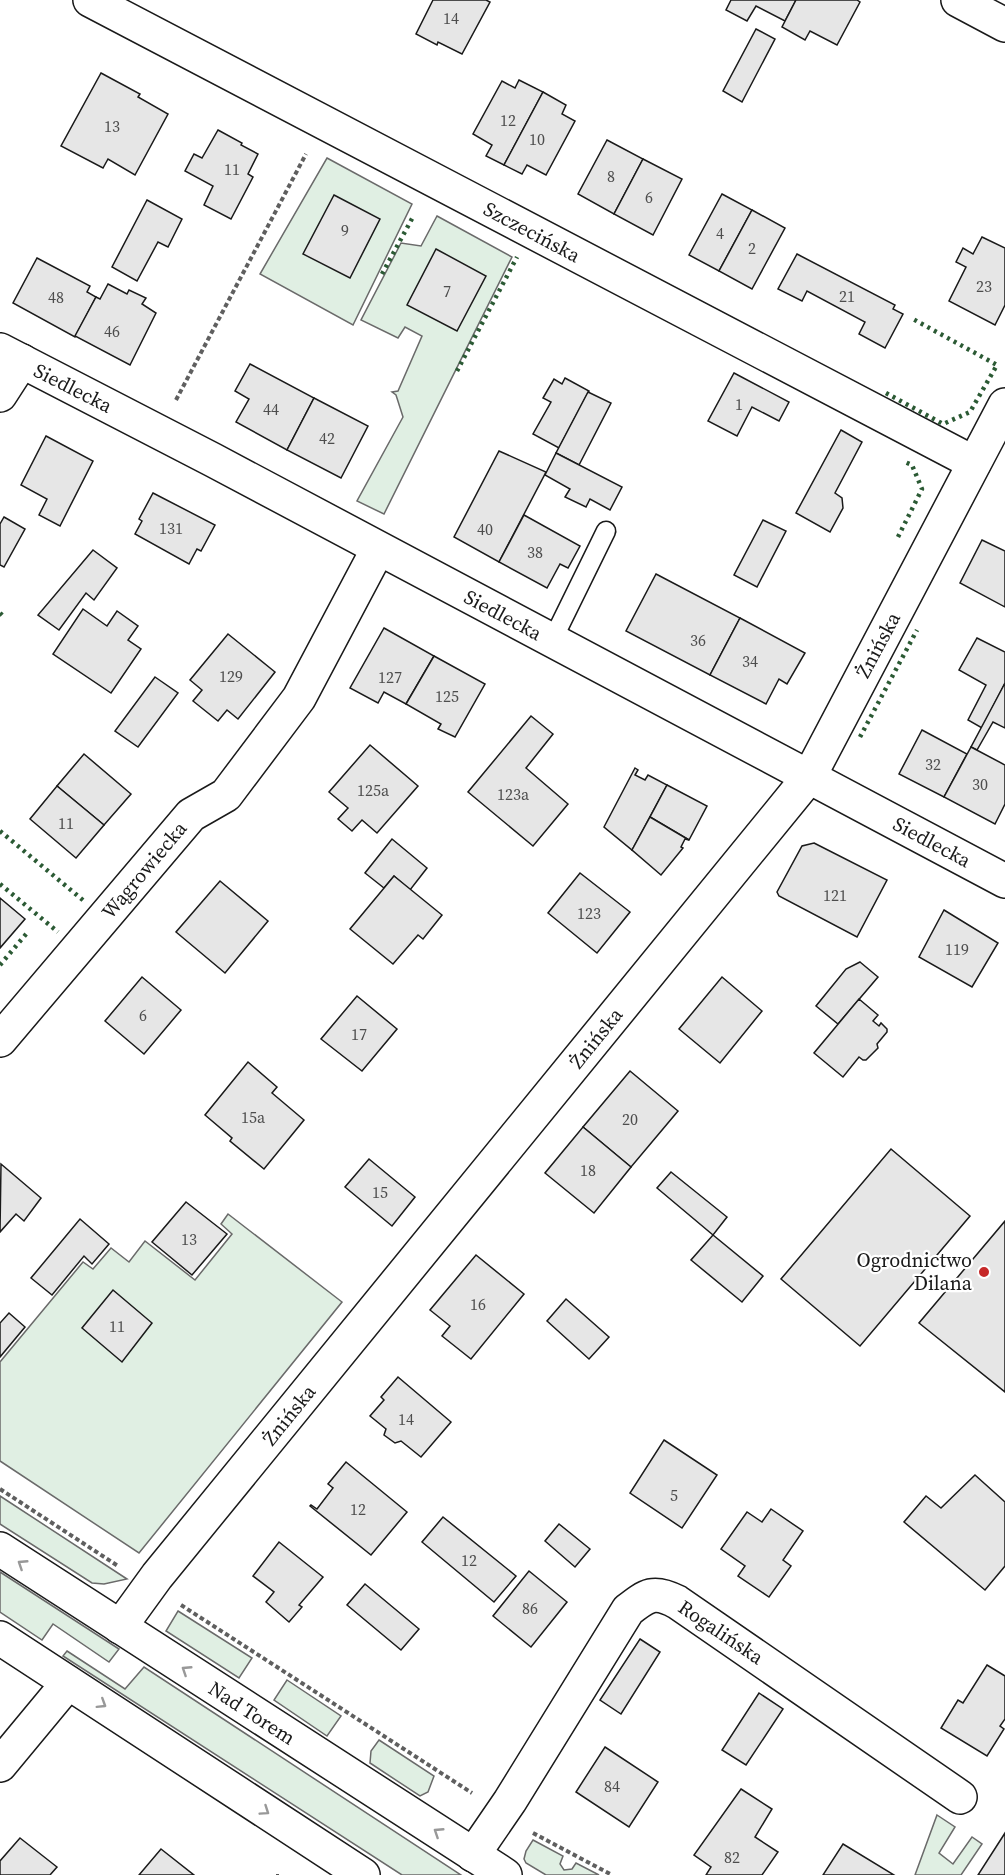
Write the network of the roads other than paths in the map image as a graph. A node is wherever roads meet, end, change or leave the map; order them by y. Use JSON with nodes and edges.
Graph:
{"nodes":[{"id":1,"x":90,"y":0,"type":"edge"},
{"id":2,"x":958,"y":0,"type":"edge"},
{"id":3,"x":1005,"y":25,"type":"edge"},
{"id":4,"x":11,"y":355,"type":"edge"},
{"id":5,"x":0,"y":395,"type":"edge"},
{"id":6,"x":1005,"y":405,"type":"edge"},
{"id":7,"x":974,"y":463,"type":"junction"},
{"id":8,"x":606,"y":531,"type":"dead end"},
{"id":9,"x":378,"y":549,"type":"junction"},
{"id":10,"x":552,"y":641,"type":"junction"},
{"id":11,"x":809,"y":777,"type":"junction"},
{"id":12,"x":1005,"y":881,"type":"edge"},
{"id":13,"x":0,"y":1040,"type":"edge"},
{"id":14,"x":0,"y":1549,"type":"edge"},
{"id":15,"x":120,"y":1628,"type":"junction"},
{"id":16,"x":0,"y":1638,"type":"edge"},
{"id":17,"x":68,"y":1683,"type":"junction"},
{"id":18,"x":0,"y":1765,"type":"edge"},
{"id":19,"x":960,"y":1797,"type":"dead end"},
{"id":20,"x":473,"y":1855,"type":"junction"},
{"id":21,"x":363,"y":1875,"type":"edge"},
{"id":22,"x":505,"y":1875,"type":"edge"}],
"edges":[{"from":1,"to":7,"type":"street","name":"Szczecińska"},
{"from":2,"to":3,"type":"street"},
{"from":4,"to":5,"type":"street"},
{"from":4,"to":9,"type":"street","name":"Siedlecka"},
{"from":6,"to":7,"type":"street","name":"Żnińska"},
{"from":7,"to":11,"type":"street","name":"Żnińska"},
{"from":8,"to":10,"type":"lane"},
{"from":9,"to":10,"type":"street","name":"Siedlecka"},
{"from":9,"to":13,"type":"street","name":"Wągrowiecka"},
{"from":10,"to":11,"type":"street","name":"Siedlecka"},
{"from":11,"to":12,"type":"street","name":"Siedlecka"},
{"from":11,"to":15,"type":"street","name":"Żnińska"},
{"from":15,"to":14,"type":"street","name":"Nad Torem","one_way":true},
{"from":20,"to":15,"type":"street","name":"Nad Torem","one_way":true},
{"from":16,"to":17,"type":"street"},
{"from":17,"to":18,"type":"street"},
{"from":17,"to":21,"type":"street","one_way":true},
{"from":19,"to":20,"type":"street","name":"Rogalińska"},
{"from":20,"to":22,"type":"street","name":"Nad Torem"}]}
